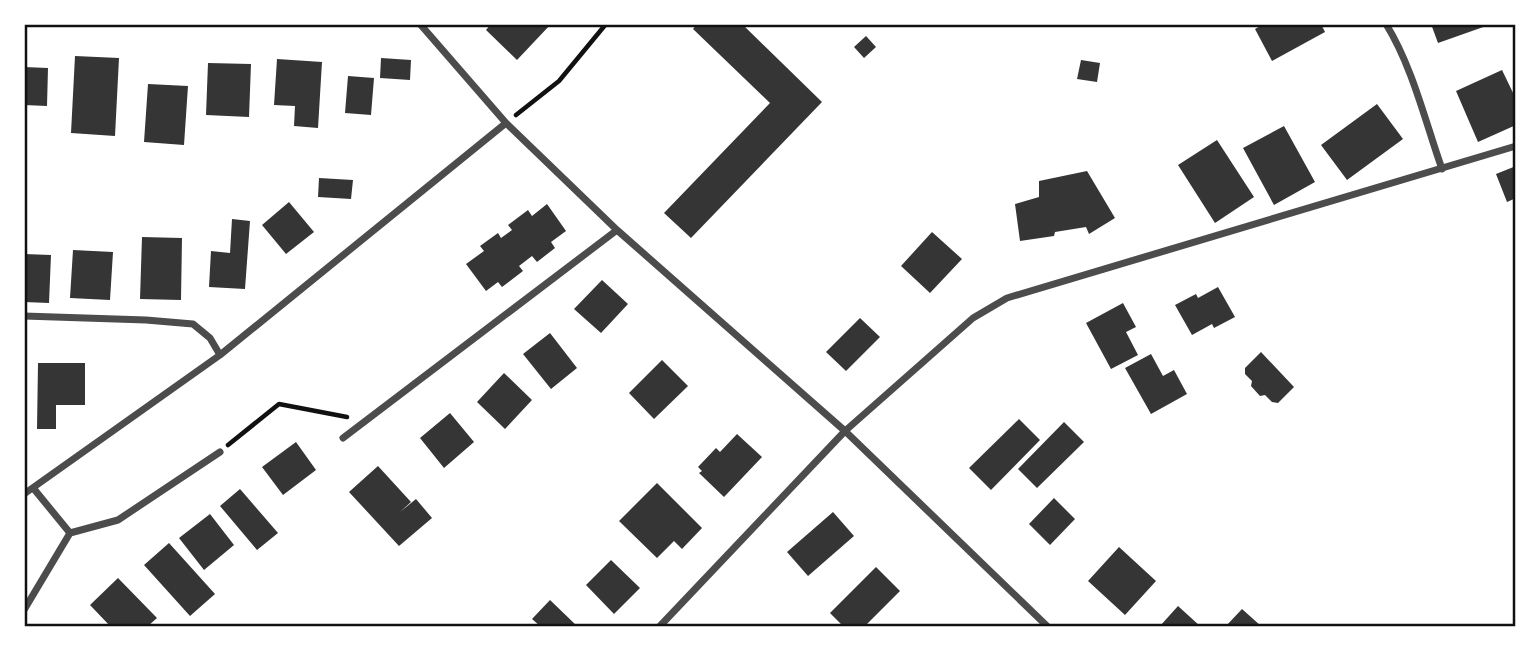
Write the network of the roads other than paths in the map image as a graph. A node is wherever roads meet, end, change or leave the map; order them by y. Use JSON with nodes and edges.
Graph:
{"nodes":[{"id":1,"x":420,"y":24,"type":"edge"},
{"id":2,"x":1386,"y":24,"type":"edge"},
{"id":3,"x":506,"y":122,"type":"junction"},
{"id":4,"x":1516,"y":146,"type":"edge"},
{"id":5,"x":1441,"y":169,"type":"junction"},
{"id":6,"x":617,"y":230,"type":"junction"},
{"id":7,"x":24,"y":316,"type":"edge"},
{"id":8,"x":220,"y":355,"type":"junction"},
{"id":9,"x":845,"y":431,"type":"junction"},
{"id":10,"x":343,"y":438,"type":"dead end"},
{"id":11,"x":220,"y":452,"type":"road end"},
{"id":12,"x":34,"y":489,"type":"junction"},
{"id":13,"x":24,"y":494,"type":"edge"},
{"id":14,"x":70,"y":533,"type":"junction"},
{"id":15,"x":24,"y":610,"type":"edge"},
{"id":16,"x":660,"y":626,"type":"edge"},
{"id":17,"x":1047,"y":626,"type":"edge"}],
"edges":[{"from":1,"to":3,"type":"street"},
{"from":2,"to":5,"type":"street"},
{"from":3,"to":6,"type":"street"},
{"from":3,"to":8,"type":"street"},
{"from":4,"to":5,"type":"street"},
{"from":5,"to":9,"type":"street"},
{"from":6,"to":9,"type":"street"},
{"from":6,"to":10,"type":"street"},
{"from":7,"to":8,"type":"street"},
{"from":8,"to":12,"type":"street"},
{"from":9,"to":16,"type":"street"},
{"from":9,"to":17,"type":"street"},
{"from":11,"to":14,"type":"street"},
{"from":12,"to":13,"type":"street"},
{"from":12,"to":14,"type":"street"},
{"from":14,"to":15,"type":"street"}]}
